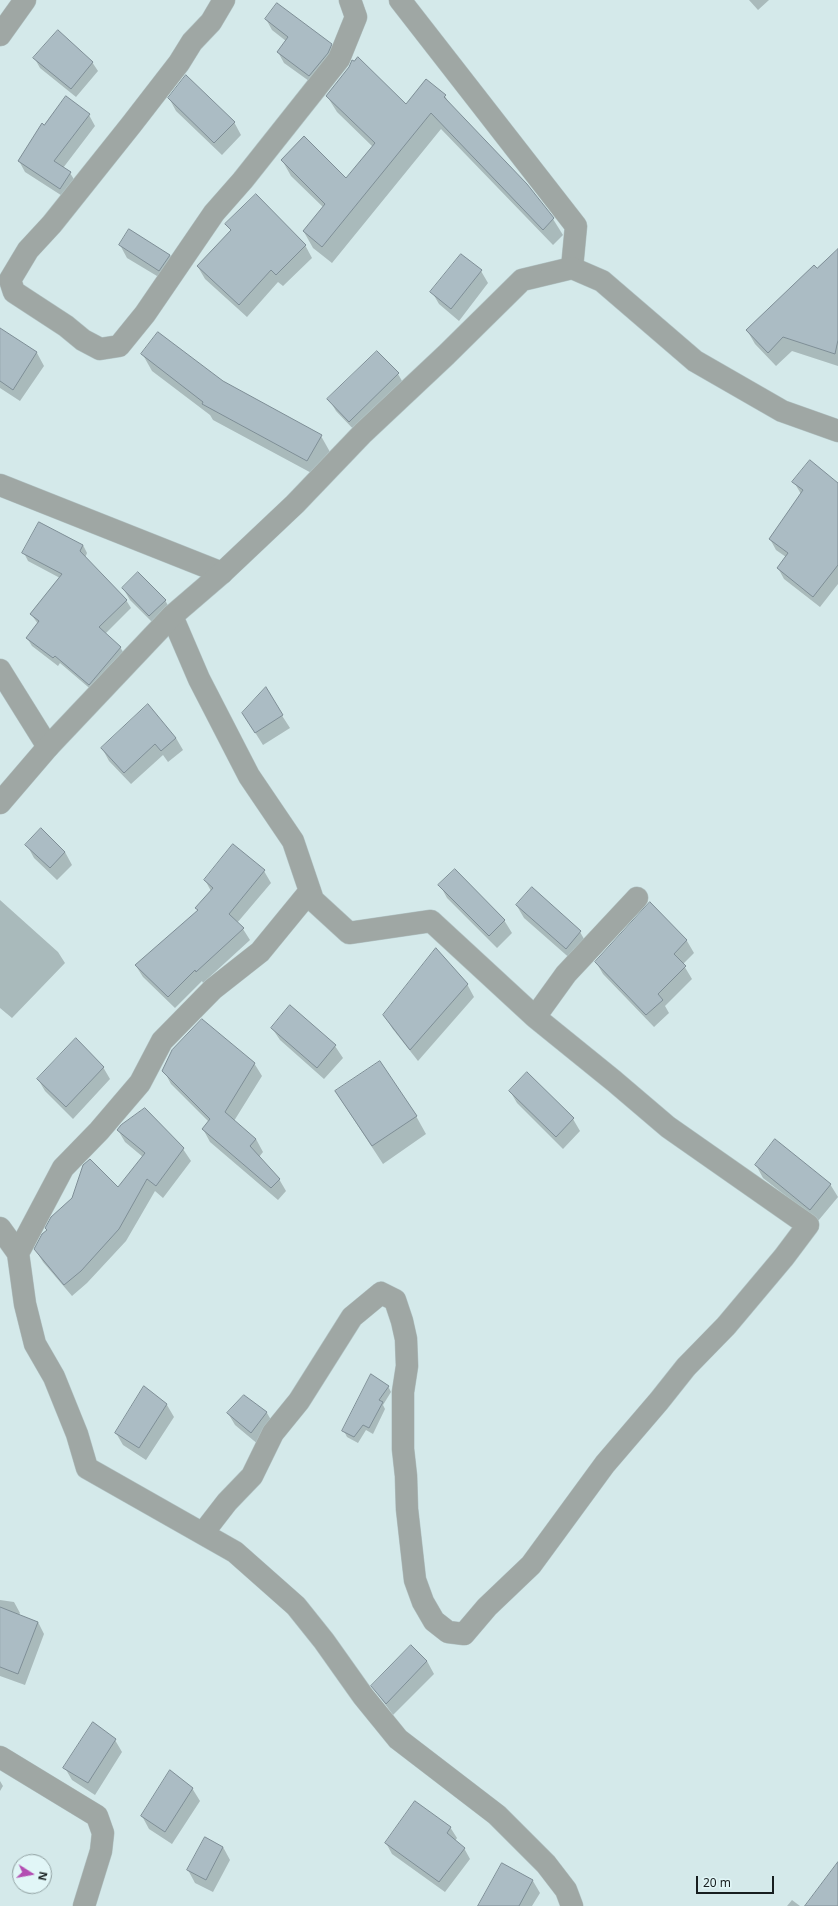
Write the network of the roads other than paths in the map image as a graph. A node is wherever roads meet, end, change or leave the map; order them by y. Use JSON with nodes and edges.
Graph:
{"nodes":[{"id":1,"x":25,"y":0,"type":"edge"},
{"id":2,"x":224,"y":0,"type":"edge"},
{"id":3,"x":350,"y":0,"type":"edge"},
{"id":4,"x":400,"y":0,"type":"edge"},
{"id":5,"x":0,"y":35,"type":"edge"},
{"id":6,"x":572,"y":268,"type":"junction"},
{"id":7,"x":5,"y":285,"type":"edge"},
{"id":8,"x":838,"y":431,"type":"edge"},
{"id":9,"x":0,"y":485,"type":"edge"},
{"id":10,"x":222,"y":573,"type":"junction"},
{"id":11,"x":172,"y":616,"type":"junction"},
{"id":12,"x":0,"y":670,"type":"edge"},
{"id":13,"x":48,"y":746,"type":"junction"},
{"id":14,"x":0,"y":803,"type":"edge"},
{"id":15,"x":310,"y":891,"type":"junction"},
{"id":16,"x":637,"y":898,"type":"dead end"},
{"id":17,"x":535,"y":1017,"type":"junction"},
{"id":18,"x":0,"y":1228,"type":"edge"},
{"id":19,"x":18,"y":1253,"type":"junction"},
{"id":20,"x":203,"y":1533,"type":"junction"},
{"id":21,"x":0,"y":1757,"type":"edge"},
{"id":22,"x":84,"y":1906,"type":"edge"},
{"id":23,"x":572,"y":1906,"type":"edge"}],
"edges":[{"from":1,"to":5,"type":"street"},
{"from":2,"to":7,"type":"street"},
{"from":3,"to":7,"type":"street"},
{"from":4,"to":6,"type":"street"},
{"from":6,"to":8,"type":"street"},
{"from":6,"to":10,"type":"street"},
{"from":9,"to":10,"type":"street"},
{"from":10,"to":11,"type":"street"},
{"from":11,"to":13,"type":"street"},
{"from":11,"to":15,"type":"street"},
{"from":12,"to":13,"type":"street"},
{"from":13,"to":14,"type":"street"},
{"from":15,"to":17,"type":"street"},
{"from":15,"to":19,"type":"street"},
{"from":16,"to":17,"type":"street"},
{"from":17,"to":20,"type":"street"},
{"from":18,"to":19,"type":"street"},
{"from":19,"to":20,"type":"street"},
{"from":20,"to":23,"type":"street"},
{"from":21,"to":22,"type":"street"}]}
